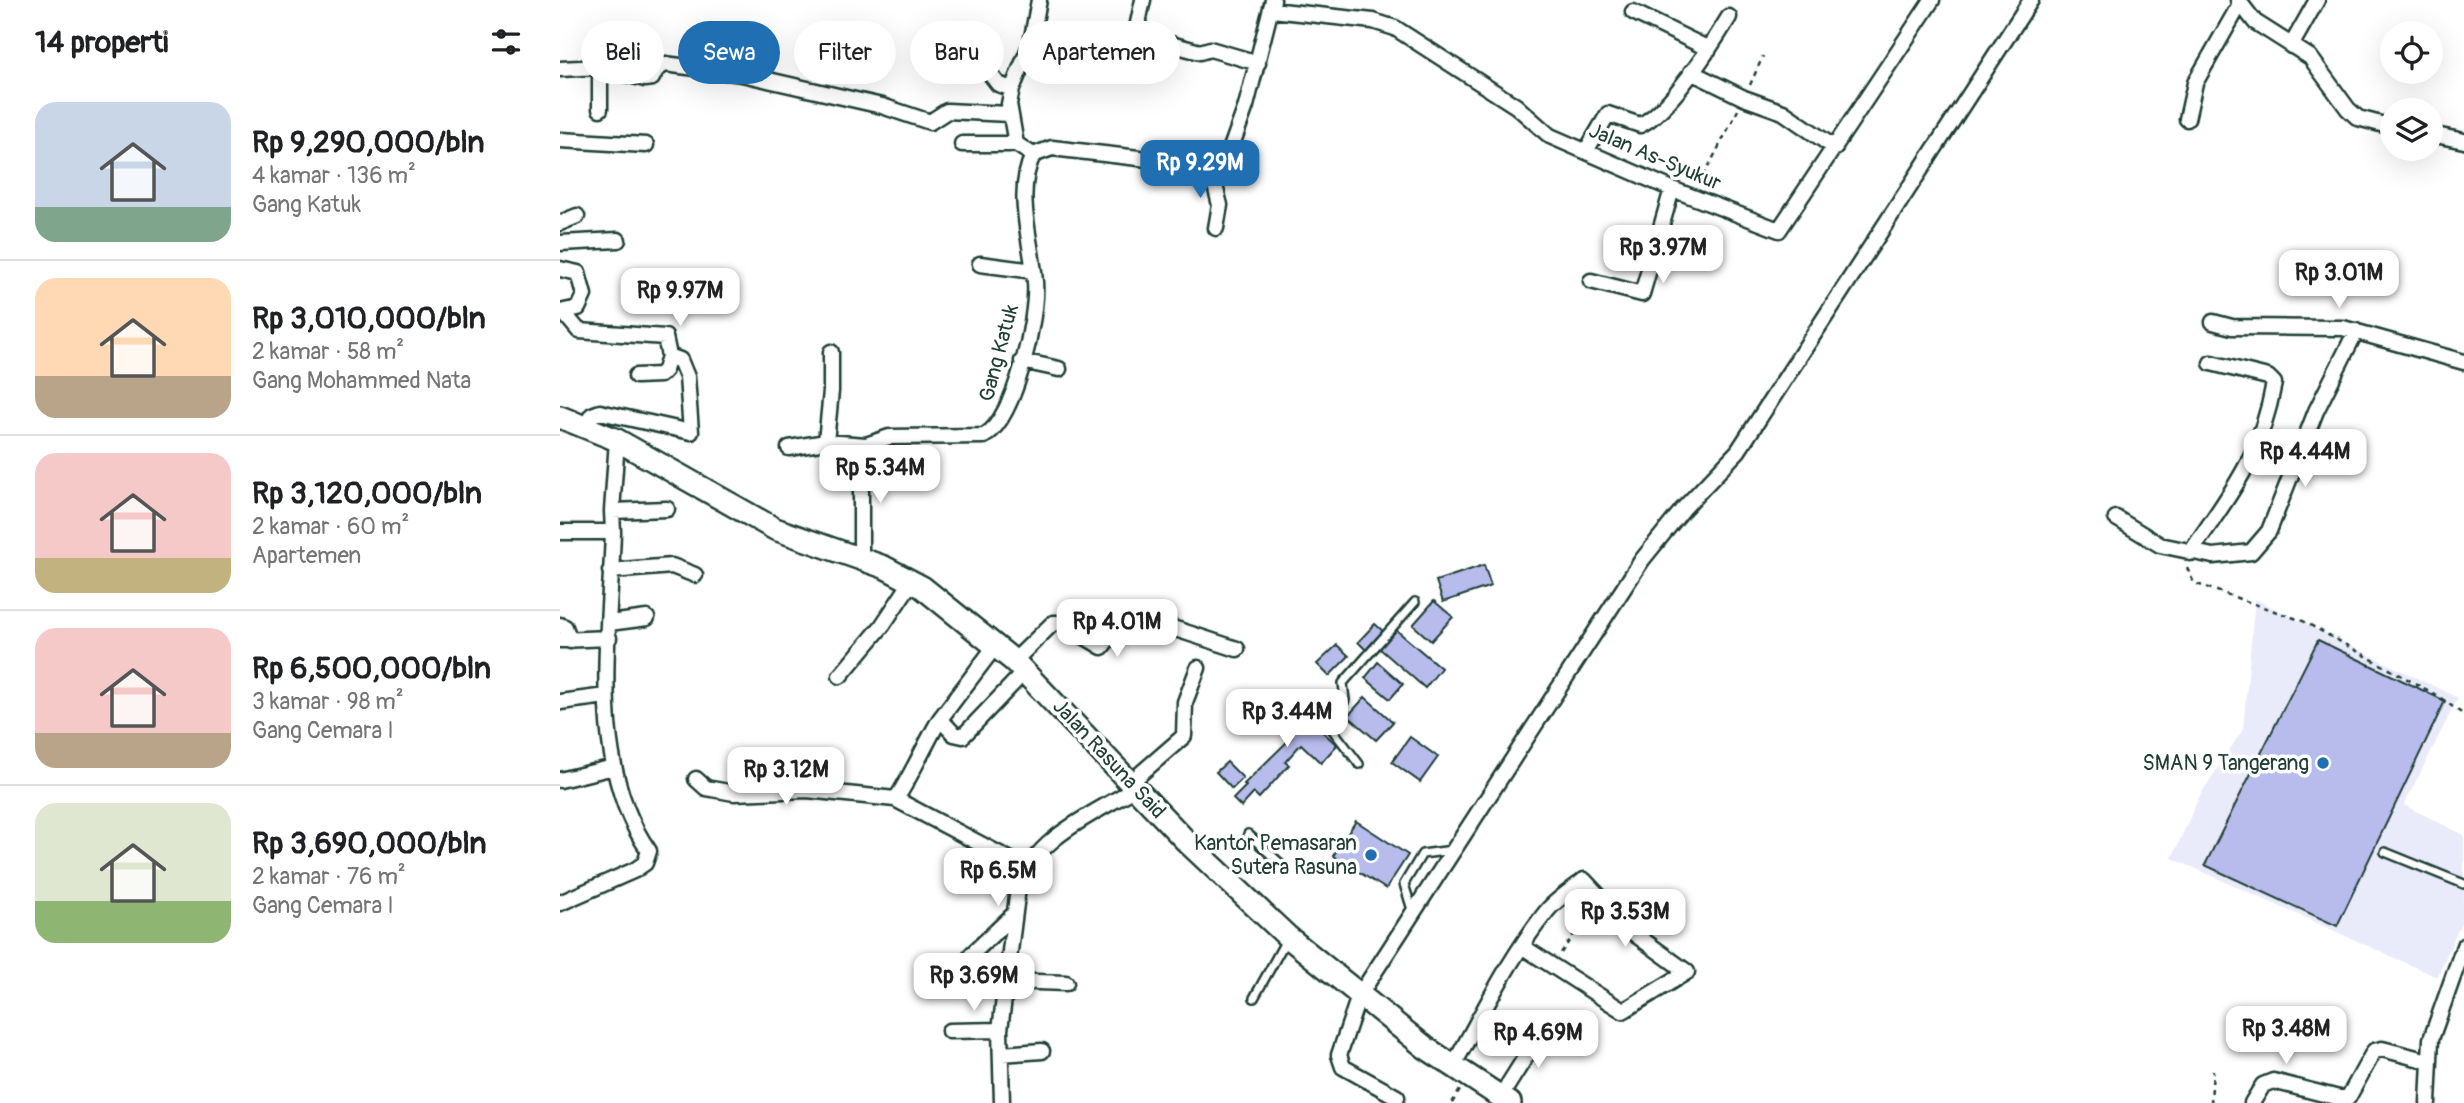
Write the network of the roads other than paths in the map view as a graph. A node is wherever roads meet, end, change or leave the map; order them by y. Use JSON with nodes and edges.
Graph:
{"nodes":[{"id":1,"x":1040,"y":0,"type":"edge"},
{"id":2,"x":1143,"y":0,"type":"edge"},
{"id":3,"x":2031,"y":0,"type":"edge"},
{"id":4,"x":2317,"y":0,"type":"edge"},
{"id":5,"x":1931,"y":1,"type":"edge"},
{"id":6,"x":2239,"y":2,"type":"edge"},
{"id":7,"x":1272,"y":5,"type":"edge"},
{"id":8,"x":1633,"y":12,"type":"dead end"},
{"id":9,"x":1729,"y":17,"type":"dead end"},
{"id":10,"x":1138,"y":21,"type":"edge"},
{"id":11,"x":1180,"y":46,"type":"edge"},
{"id":12,"x":2291,"y":46,"type":"junction"},
{"id":13,"x":1709,"y":49,"type":"junction"},
{"id":14,"x":1258,"y":63,"type":"junction"},
{"id":15,"x":664,"y":64,"type":"edge"},
{"id":16,"x":581,"y":67,"type":"edge"},
{"id":17,"x":560,"y":69,"type":"edge"},
{"id":18,"x":1691,"y":72,"type":"junction"},
{"id":19,"x":600,"y":84,"type":"edge"},
{"id":20,"x":998,"y":84,"type":"edge"},
{"id":21,"x":1012,"y":89,"type":"junction"},
{"id":22,"x":600,"y":109,"type":"dead end"},
{"id":23,"x":1009,"y":114,"type":"junction"},
{"id":24,"x":2187,"y":119,"type":"dead end"},
{"id":25,"x":2380,"y":124,"type":"edge"},
{"id":26,"x":2443,"y":137,"type":"edge"},
{"id":27,"x":560,"y":140,"type":"edge"},
{"id":28,"x":2464,"y":141,"type":"edge"},
{"id":29,"x":962,"y":144,"type":"dead end"},
{"id":30,"x":1016,"y":144,"type":"junction"},
{"id":31,"x":646,"y":145,"type":"dead end"},
{"id":32,"x":1835,"y":148,"type":"junction"},
{"id":33,"x":1586,"y":152,"type":"junction"},
{"id":34,"x":1033,"y":155,"type":"junction"},
{"id":35,"x":1211,"y":170,"type":"junction"},
{"id":36,"x":1672,"y":189,"type":"junction"},
{"id":37,"x":577,"y":216,"type":"dead end"},
{"id":38,"x":560,"y":223,"type":"edge"},
{"id":39,"x":1216,"y":228,"type":"dead end"},
{"id":40,"x":618,"y":240,"type":"dead end"},
{"id":41,"x":560,"y":243,"type":"edge"},
{"id":42,"x":979,"y":264,"type":"dead end"},
{"id":43,"x":560,"y":269,"type":"edge"},
{"id":44,"x":1034,"y":271,"type":"junction"},
{"id":45,"x":1591,"y":281,"type":"dead end"},
{"id":46,"x":562,"y":312,"type":"edge"},
{"id":47,"x":2214,"y":322,"type":"dead end"},
{"id":48,"x":2356,"y":331,"type":"junction"},
{"id":49,"x":831,"y":352,"type":"dead end"},
{"id":50,"x":668,"y":356,"type":"junction"},
{"id":51,"x":1022,"y":361,"type":"junction"},
{"id":52,"x":2464,"y":362,"type":"edge"},
{"id":53,"x":2211,"y":363,"type":"dead end"},
{"id":54,"x":1059,"y":369,"type":"dead end"},
{"id":55,"x":636,"y":376,"type":"dead end"},
{"id":56,"x":560,"y":417,"type":"edge"},
{"id":57,"x":585,"y":426,"type":"junction"},
{"id":58,"x":617,"y":440,"type":"junction"},
{"id":59,"x":826,"y":442,"type":"junction"},
{"id":60,"x":866,"y":445,"type":"junction"},
{"id":61,"x":789,"y":448,"type":"dead end"},
{"id":62,"x":667,"y":509,"type":"dead end"},
{"id":63,"x":612,"y":511,"type":"junction"},
{"id":64,"x":2116,"y":518,"type":"dead end"},
{"id":65,"x":560,"y":532,"type":"edge"},
{"id":66,"x":613,"y":532,"type":"junction"},
{"id":67,"x":2190,"y":553,"type":"junction"},
{"id":68,"x":861,"y":559,"type":"junction"},
{"id":69,"x":610,"y":571,"type":"junction"},
{"id":70,"x":695,"y":575,"type":"dead end"},
{"id":71,"x":912,"y":580,"type":"junction"},
{"id":72,"x":1415,"y":602,"type":"dead end"},
{"id":73,"x":647,"y":618,"type":"dead end"},
{"id":74,"x":560,"y":625,"type":"edge"},
{"id":75,"x":610,"y":630,"type":"junction"},
{"id":76,"x":565,"y":640,"type":"edge"},
{"id":77,"x":996,"y":645,"type":"junction"},
{"id":78,"x":1237,"y":649,"type":"dead end"},
{"id":79,"x":1020,"y":666,"type":"junction"},
{"id":80,"x":1198,"y":668,"type":"dead end"},
{"id":81,"x":840,"y":676,"type":"dead end"},
{"id":82,"x":606,"y":696,"type":"junction"},
{"id":83,"x":560,"y":702,"type":"edge"},
{"id":84,"x":940,"y":719,"type":"junction"},
{"id":85,"x":1359,"y":764,"type":"dead end"},
{"id":86,"x":614,"y":767,"type":"junction"},
{"id":87,"x":696,"y":779,"type":"dead end"},
{"id":88,"x":560,"y":780,"type":"edge"},
{"id":89,"x":1133,"y":785,"type":"junction"},
{"id":90,"x":894,"y":799,"type":"junction"},
{"id":91,"x":1248,"y":834,"type":"dead end"},
{"id":92,"x":1454,"y":850,"type":"junction"},
{"id":93,"x":2385,"y":852,"type":"dead end"},
{"id":94,"x":1280,"y":863,"type":"dead end"},
{"id":95,"x":1026,"y":868,"type":"junction"},
{"id":96,"x":2464,"y":884,"type":"edge"},
{"id":97,"x":560,"y":903,"type":"edge"},
{"id":98,"x":1014,"y":914,"type":"junction"},
{"id":99,"x":1413,"y":914,"type":"junction"},
{"id":100,"x":1288,"y":937,"type":"junction"},
{"id":101,"x":2464,"y":946,"type":"edge"},
{"id":102,"x":1523,"y":947,"type":"junction"},
{"id":103,"x":971,"y":956,"type":"dead end"},
{"id":104,"x":1007,"y":981,"type":"junction"},
{"id":105,"x":1066,"y":983,"type":"dead end"},
{"id":106,"x":1359,"y":996,"type":"junction"},
{"id":107,"x":1254,"y":998,"type":"dead end"},
{"id":108,"x":1545,"y":1026,"type":"dead end"},
{"id":109,"x":1000,"y":1030,"type":"junction"},
{"id":110,"x":949,"y":1031,"type":"dead end"},
{"id":111,"x":1042,"y":1051,"type":"dead end"},
{"id":112,"x":1001,"y":1054,"type":"junction"},
{"id":113,"x":2428,"y":1061,"type":"junction"},
{"id":114,"x":1453,"y":1066,"type":"junction"},
{"id":115,"x":1397,"y":1097,"type":"dead end"},
{"id":116,"x":1506,"y":1100,"type":"edge"},
{"id":117,"x":1002,"y":1103,"type":"edge"},
{"id":118,"x":2252,"y":1103,"type":"edge"},
{"id":119,"x":2428,"y":1103,"type":"edge"}],
"edges":[{"from":1,"to":21,"type":"street"},
{"from":2,"to":10,"type":"street"},
{"from":3,"to":92,"type":"street"},
{"from":4,"to":12,"type":"street"},
{"from":5,"to":32,"type":"street","name":"Jalan As-Syukur"},
{"from":6,"to":12,"type":"street"},
{"from":6,"to":24,"type":"street"},
{"from":7,"to":14,"type":"street"},
{"from":7,"to":33,"type":"street","name":"Jalan As-Syukur"},
{"from":8,"to":13,"type":"street"},
{"from":9,"to":13,"type":"street"},
{"from":11,"to":14,"type":"street"},
{"from":12,"to":25,"type":"street"},
{"from":13,"to":18,"type":"street"},
{"from":14,"to":35,"type":"street"},
{"from":15,"to":23,"type":"street"},
{"from":16,"to":17,"type":"street"},
{"from":18,"to":32,"type":"street"},
{"from":18,"to":33,"type":"street"},
{"from":19,"to":22,"type":"street"},
{"from":20,"to":21,"type":"street"},
{"from":21,"to":23,"type":"street"},
{"from":23,"to":30,"type":"street"},
{"from":26,"to":28,"type":"street"},
{"from":27,"to":31,"type":"street"},
{"from":29,"to":30,"type":"street"},
{"from":30,"to":34,"type":"street"},
{"from":32,"to":36,"type":"street","name":"Jalan As-Syukur"},
{"from":33,"to":36,"type":"street","name":"Jalan As-Syukur"},
{"from":34,"to":35,"type":"street"},
{"from":34,"to":44,"type":"street","name":"Gang Katuk"},
{"from":35,"to":39,"type":"street"},
{"from":36,"to":45,"type":"street"},
{"from":37,"to":38,"type":"street"},
{"from":40,"to":41,"type":"street"},
{"from":42,"to":44,"type":"street"},
{"from":43,"to":46,"type":"street"},
{"from":44,"to":51,"type":"street","name":"Gang Katuk"},
{"from":46,"to":50,"type":"street"},
{"from":47,"to":48,"type":"street"},
{"from":48,"to":52,"type":"street"},
{"from":48,"to":67,"type":"street"},
{"from":49,"to":59,"type":"street"},
{"from":50,"to":55,"type":"street"},
{"from":50,"to":57,"type":"street"},
{"from":51,"to":54,"type":"street"},
{"from":51,"to":60,"type":"street","name":"Gang Katuk"},
{"from":53,"to":67,"type":"street"},
{"from":56,"to":57,"type":"main road","name":"Jalan Rasuna Said"},
{"from":57,"to":58,"type":"main road","name":"Jalan Rasuna Said"},
{"from":58,"to":63,"type":"street"},
{"from":58,"to":68,"type":"main road","name":"Jalan Rasuna Said"},
{"from":59,"to":60,"type":"street"},
{"from":59,"to":61,"type":"street"},
{"from":60,"to":68,"type":"street"},
{"from":62,"to":63,"type":"street"},
{"from":63,"to":66,"type":"street"},
{"from":64,"to":67,"type":"street"},
{"from":65,"to":66,"type":"street"},
{"from":66,"to":69,"type":"street"},
{"from":68,"to":71,"type":"main road","name":"Jalan Rasuna Said"},
{"from":69,"to":70,"type":"street"},
{"from":69,"to":75,"type":"street"},
{"from":71,"to":77,"type":"main road","name":"Jalan Rasuna Said"},
{"from":71,"to":81,"type":"street"},
{"from":72,"to":85,"type":"lane"},
{"from":73,"to":75,"type":"street"},
{"from":74,"to":76,"type":"street"},
{"from":75,"to":76,"type":"street"},
{"from":75,"to":82,"type":"street"},
{"from":77,"to":79,"type":"main road","name":"Jalan Rasuna Said"},
{"from":77,"to":84,"type":"street"},
{"from":78,"to":79,"type":"street"},
{"from":79,"to":84,"type":"street"},
{"from":79,"to":89,"type":"main road","name":"Jalan Rasuna Said"},
{"from":80,"to":89,"type":"street"},
{"from":82,"to":83,"type":"street"},
{"from":82,"to":86,"type":"street"},
{"from":84,"to":90,"type":"street"},
{"from":86,"to":88,"type":"street"},
{"from":86,"to":97,"type":"street"},
{"from":87,"to":90,"type":"street"},
{"from":89,"to":95,"type":"street"},
{"from":89,"to":100,"type":"main road","name":"Jalan Rasuna Said"},
{"from":90,"to":95,"type":"street"},
{"from":91,"to":94,"type":"lane"},
{"from":92,"to":99,"type":"street"},
{"from":92,"to":99,"type":"lane"},
{"from":93,"to":96,"type":"lane"},
{"from":95,"to":98,"type":"street"},
{"from":98,"to":103,"type":"street"},
{"from":98,"to":104,"type":"street"},
{"from":99,"to":106,"type":"street"},
{"from":100,"to":106,"type":"main road","name":"Jalan Rasuna Said"},
{"from":100,"to":107,"type":"lane"},
{"from":101,"to":113,"type":"street"},
{"from":102,"to":102,"type":"street"},
{"from":102,"to":114,"type":"street"},
{"from":104,"to":105,"type":"street"},
{"from":104,"to":109,"type":"street"},
{"from":106,"to":114,"type":"main road","name":"Jalan Rasuna Said"},
{"from":106,"to":115,"type":"street"},
{"from":108,"to":116,"type":"street"},
{"from":109,"to":110,"type":"street"},
{"from":109,"to":112,"type":"street"},
{"from":111,"to":112,"type":"street"},
{"from":112,"to":117,"type":"street"},
{"from":113,"to":118,"type":"street"},
{"from":113,"to":119,"type":"street"},
{"from":114,"to":116,"type":"main road","name":"Jalan Rasuna Said"}]}
